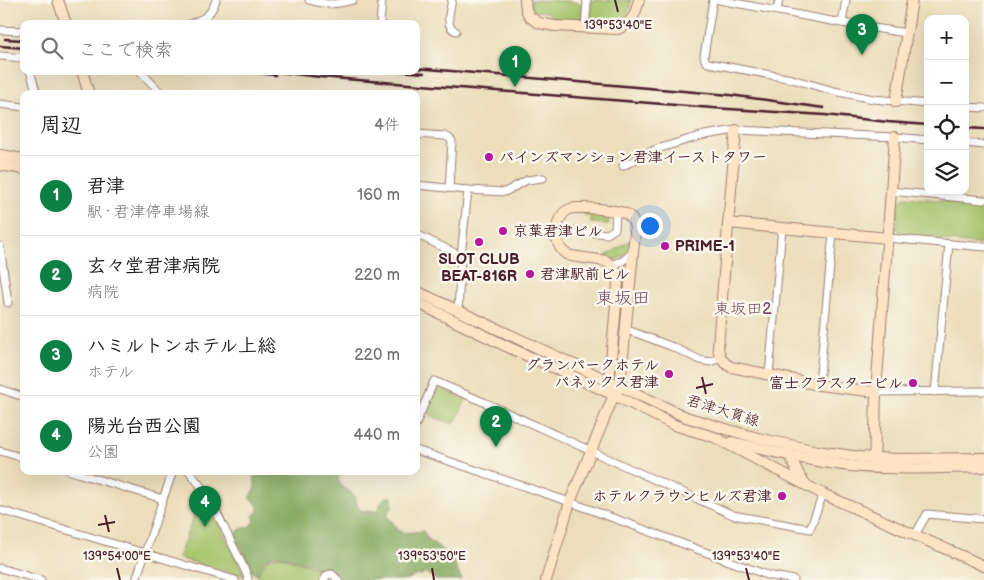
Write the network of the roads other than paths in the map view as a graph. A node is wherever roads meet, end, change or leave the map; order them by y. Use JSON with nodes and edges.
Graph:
{"nodes":[{"id":1,"x":58,"y":0,"type":"edge"},
{"id":2,"x":216,"y":0,"type":"edge"},
{"id":3,"x":309,"y":0,"type":"edge"},
{"id":4,"x":354,"y":0,"type":"edge"},
{"id":5,"x":382,"y":0,"type":"edge"},
{"id":6,"x":452,"y":0,"type":"edge"},
{"id":7,"x":525,"y":0,"type":"edge"},
{"id":8,"x":586,"y":0,"type":"edge"},
{"id":9,"x":712,"y":0,"type":"edge"},
{"id":10,"x":719,"y":0,"type":"edge"},
{"id":11,"x":779,"y":0,"type":"edge"},
{"id":12,"x":846,"y":0,"type":"edge"},
{"id":13,"x":912,"y":0,"type":"edge"},
{"id":14,"x":638,"y":1,"type":"edge"},
{"id":15,"x":777,"y":10,"type":"junction"},
{"id":16,"x":65,"y":20,"type":"edge"},
{"id":17,"x":199,"y":20,"type":"edge"},
{"id":18,"x":380,"y":20,"type":"edge"},
{"id":19,"x":842,"y":23,"type":"junction"},
{"id":20,"x":585,"y":28,"type":"junction"},
{"id":21,"x":0,"y":30,"type":"edge"},
{"id":22,"x":20,"y":31,"type":"edge"},
{"id":23,"x":456,"y":31,"type":"dead end"},
{"id":24,"x":906,"y":33,"type":"junction"},
{"id":25,"x":0,"y":56,"type":"edge"},
{"id":26,"x":20,"y":58,"type":"edge"},
{"id":27,"x":31,"y":75,"type":"edge"},
{"id":28,"x":83,"y":75,"type":"edge"},
{"id":29,"x":144,"y":75,"type":"edge"},
{"id":30,"x":35,"y":90,"type":"edge"},
{"id":31,"x":88,"y":90,"type":"edge"},
{"id":32,"x":158,"y":90,"type":"edge"},
{"id":33,"x":896,"y":102,"type":"junction"},
{"id":34,"x":0,"y":104,"type":"edge"},
{"id":35,"x":924,"y":104,"type":"edge"},
{"id":36,"x":20,"y":106,"type":"edge"},
{"id":37,"x":969,"y":106,"type":"edge"},
{"id":38,"x":984,"y":108,"type":"edge"},
{"id":39,"x":736,"y":130,"type":"junction"},
{"id":40,"x":420,"y":134,"type":"edge"},
{"id":41,"x":895,"y":137,"type":"junction"},
{"id":42,"x":924,"y":140,"type":"edge"},
{"id":43,"x":969,"y":143,"type":"edge"},
{"id":44,"x":984,"y":145,"type":"edge"},
{"id":45,"x":0,"y":155,"type":"edge"},
{"id":46,"x":20,"y":158,"type":"edge"},
{"id":47,"x":0,"y":165,"type":"edge"},
{"id":48,"x":623,"y":166,"type":"dead end"},
{"id":49,"x":20,"y":168,"type":"edge"},
{"id":50,"x":543,"y":178,"type":"dead end"},
{"id":51,"x":420,"y":185,"type":"edge"},
{"id":52,"x":449,"y":188,"type":"junction"},
{"id":53,"x":468,"y":190,"type":"junction"},
{"id":54,"x":890,"y":191,"type":"junction"},
{"id":55,"x":984,"y":200,"type":"edge"},
{"id":56,"x":616,"y":211,"type":"junction"},
{"id":57,"x":728,"y":223,"type":"junction"},
{"id":58,"x":782,"y":228,"type":"junction"},
{"id":59,"x":557,"y":229,"type":"junction"},
{"id":60,"x":833,"y":233,"type":"junction"},
{"id":61,"x":420,"y":236,"type":"edge"},
{"id":62,"x":888,"y":238,"type":"junction"},
{"id":63,"x":949,"y":244,"type":"junction"},
{"id":64,"x":0,"y":246,"type":"edge"},
{"id":65,"x":984,"y":247,"type":"edge"},
{"id":66,"x":633,"y":251,"type":"junction"},
{"id":67,"x":461,"y":256,"type":"junction"},
{"id":68,"x":611,"y":264,"type":"junction"},
{"id":69,"x":420,"y":293,"type":"edge"},
{"id":70,"x":8,"y":302,"type":"dead end"},
{"id":71,"x":420,"y":304,"type":"edge"},
{"id":72,"x":458,"y":311,"type":"junction"},
{"id":73,"x":626,"y":330,"type":"junction"},
{"id":74,"x":720,"y":358,"type":"junction"},
{"id":75,"x":769,"y":375,"type":"junction"},
{"id":76,"x":608,"y":382,"type":"junction"},
{"id":77,"x":819,"y":385,"type":"junction"},
{"id":78,"x":0,"y":389,"type":"edge"},
{"id":79,"x":617,"y":391,"type":"junction"},
{"id":80,"x":984,"y":391,"type":"edge"},
{"id":81,"x":876,"y":392,"type":"junction"},
{"id":82,"x":936,"y":392,"type":"junction"},
{"id":83,"x":20,"y":396,"type":"edge"},
{"id":84,"x":420,"y":414,"type":"edge"},
{"id":85,"x":714,"y":437,"type":"junction"},
{"id":86,"x":784,"y":443,"type":"junction"},
{"id":87,"x":0,"y":450,"type":"edge"},
{"id":88,"x":420,"y":451,"type":"edge"},
{"id":89,"x":591,"y":451,"type":"junction"},
{"id":90,"x":790,"y":456,"type":"junction"},
{"id":91,"x":20,"y":457,"type":"edge"},
{"id":92,"x":984,"y":458,"type":"edge"},
{"id":93,"x":875,"y":462,"type":"junction"},
{"id":94,"x":984,"y":467,"type":"edge"},
{"id":95,"x":83,"y":475,"type":"edge"},
{"id":96,"x":172,"y":475,"type":"edge"},
{"id":97,"x":192,"y":475,"type":"edge"},
{"id":98,"x":812,"y":488,"type":"junction"},
{"id":99,"x":823,"y":494,"type":"junction"},
{"id":100,"x":163,"y":499,"type":"junction"},
{"id":101,"x":570,"y":502,"type":"junction"},
{"id":102,"x":0,"y":510,"type":"edge"},
{"id":103,"x":984,"y":519,"type":"edge"},
{"id":104,"x":915,"y":535,"type":"junction"},
{"id":105,"x":145,"y":553,"type":"junction"},
{"id":106,"x":984,"y":566,"type":"edge"},
{"id":107,"x":0,"y":568,"type":"edge"},
{"id":108,"x":42,"y":580,"type":"edge"},
{"id":109,"x":136,"y":580,"type":"edge"},
{"id":110,"x":235,"y":580,"type":"edge"},
{"id":111,"x":248,"y":580,"type":"edge"},
{"id":112,"x":324,"y":580,"type":"edge"},
{"id":113,"x":338,"y":580,"type":"edge"},
{"id":114,"x":546,"y":580,"type":"edge"},
{"id":115,"x":794,"y":580,"type":"edge"}],
"edges":[{"from":1,"to":16,"type":"street"},
{"from":2,"to":17,"type":"street"},
{"from":3,"to":4,"type":"street"},
{"from":5,"to":18,"type":"street"},
{"from":6,"to":23,"type":"street"},
{"from":7,"to":20,"type":"street"},
{"from":8,"to":20,"type":"street"},
{"from":9,"to":33,"type":"street"},
{"from":10,"to":15,"type":"street"},
{"from":11,"to":15,"type":"street"},
{"from":12,"to":19,"type":"street"},
{"from":13,"to":24,"type":"street"},
{"from":14,"to":20,"type":"street"},
{"from":15,"to":19,"type":"street"},
{"from":19,"to":24,"type":"street"},
{"from":21,"to":22,"type":"street"},
{"from":24,"to":33,"type":"street"},
{"from":25,"to":26,"type":"street"},
{"from":27,"to":30,"type":"street"},
{"from":28,"to":31,"type":"street"},
{"from":29,"to":32,"type":"street"},
{"from":33,"to":35,"type":"street"},
{"from":34,"to":36,"type":"street"},
{"from":37,"to":38,"type":"street"},
{"from":39,"to":41,"type":"street"},
{"from":39,"to":48,"type":"street"},
{"from":39,"to":57,"type":"street"},
{"from":40,"to":52,"type":"street"},
{"from":41,"to":42,"type":"street"},
{"from":41,"to":54,"type":"street"},
{"from":43,"to":44,"type":"street"},
{"from":45,"to":46,"type":"street"},
{"from":47,"to":49,"type":"street"},
{"from":50,"to":53,"type":"street"},
{"from":51,"to":52,"type":"street"},
{"from":52,"to":53,"type":"street"},
{"from":53,"to":67,"type":"street"},
{"from":54,"to":55,"type":"street"},
{"from":54,"to":62,"type":"street"},
{"from":56,"to":59,"type":"street"},
{"from":56,"to":59,"type":"street"},
{"from":56,"to":66,"type":"street"},
{"from":57,"to":58,"type":"street"},
{"from":57,"to":74,"type":"street"},
{"from":58,"to":60,"type":"street"},
{"from":58,"to":75,"type":"street"},
{"from":59,"to":68,"type":"street"},
{"from":60,"to":62,"type":"street"},
{"from":60,"to":77,"type":"street"},
{"from":61,"to":67,"type":"street"},
{"from":62,"to":63,"type":"street"},
{"from":62,"to":81,"type":"street"},
{"from":63,"to":65,"type":"street"},
{"from":63,"to":82,"type":"street"},
{"from":64,"to":70,"type":"street"},
{"from":66,"to":68,"type":"street"},
{"from":66,"to":73,"type":"street"},
{"from":67,"to":72,"type":"street"},
{"from":68,"to":76,"type":"street"},
{"from":69,"to":72,"type":"street","name":"君津大貫線"},
{"from":71,"to":79,"type":"street","name":"君津大貫線"},
{"from":72,"to":76,"type":"street","name":"君津大貫線"},
{"from":73,"to":74,"type":"street"},
{"from":73,"to":79,"type":"street"},
{"from":74,"to":75,"type":"street"},
{"from":75,"to":77,"type":"street"},
{"from":76,"to":79,"type":"street","name":"君津大貫線"},
{"from":77,"to":81,"type":"street"},
{"from":78,"to":83,"type":"street"},
{"from":79,"to":85,"type":"street","name":"君津大貫線"},
{"from":79,"to":86,"type":"street","name":"君津大貫線"},
{"from":79,"to":89,"type":"street"},
{"from":80,"to":82,"type":"street"},
{"from":81,"to":82,"type":"street"},
{"from":81,"to":93,"type":"street"},
{"from":84,"to":89,"type":"street"},
{"from":85,"to":90,"type":"street"},
{"from":85,"to":98,"type":"street","name":"君津大貫線"},
{"from":86,"to":90,"type":"street","name":"君津大貫線"},
{"from":86,"to":93,"type":"street"},
{"from":87,"to":91,"type":"street"},
{"from":88,"to":101,"type":"street"},
{"from":89,"to":99,"type":"street"},
{"from":89,"to":101,"type":"street"},
{"from":90,"to":93,"type":"street"},
{"from":90,"to":98,"type":"street","name":"君津大貫線"},
{"from":92,"to":93,"type":"street"},
{"from":93,"to":94,"type":"street"},
{"from":95,"to":100,"type":"street"},
{"from":96,"to":100,"type":"street"},
{"from":97,"to":111,"type":"street"},
{"from":98,"to":99,"type":"street","name":"君津大貫線"},
{"from":99,"to":104,"type":"street","name":"君津大貫線"},
{"from":100,"to":105,"type":"street"},
{"from":101,"to":114,"type":"street"},
{"from":101,"to":115,"type":"street"},
{"from":102,"to":105,"type":"street"},
{"from":103,"to":104,"type":"street"},
{"from":104,"to":106,"type":"street","name":"君津大貫線"},
{"from":105,"to":109,"type":"street"},
{"from":105,"to":110,"type":"street"},
{"from":107,"to":108,"type":"street"},
{"from":112,"to":113,"type":"street"}]}
